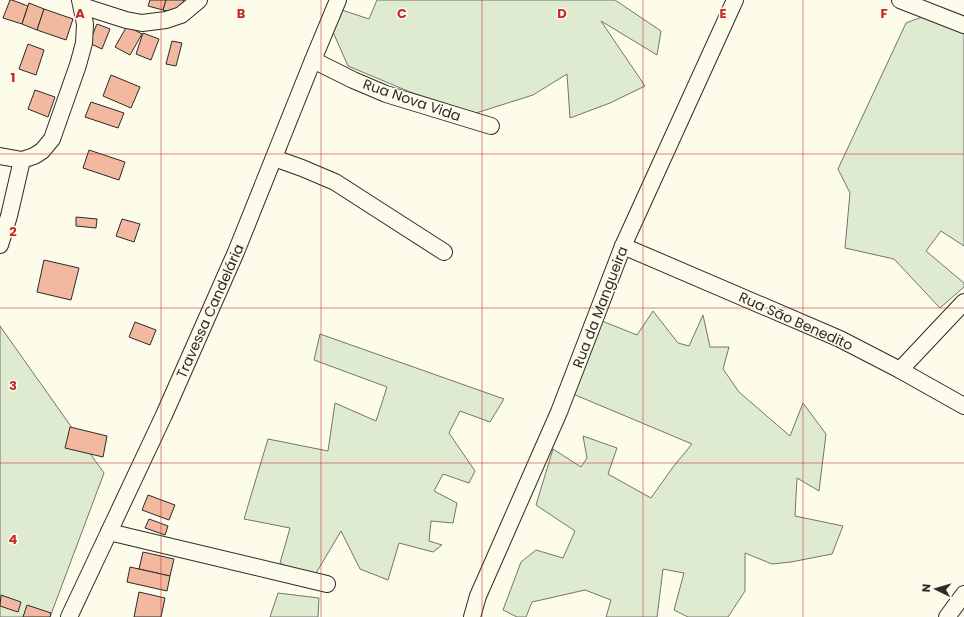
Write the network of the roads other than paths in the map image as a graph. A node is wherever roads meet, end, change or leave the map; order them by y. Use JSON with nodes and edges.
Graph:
{"nodes":[{"id":1,"x":199,"y":0,"type":"edge"},
{"id":2,"x":338,"y":0,"type":"edge"},
{"id":3,"x":735,"y":0,"type":"edge"},
{"id":4,"x":900,"y":0,"type":"edge"},
{"id":5,"x":81,"y":3,"type":"edge"},
{"id":6,"x":964,"y":25,"type":"edge"},
{"id":7,"x":313,"y":60,"type":"junction"},
{"id":8,"x":491,"y":126,"type":"dead end"},
{"id":9,"x":0,"y":156,"type":"edge"},
{"id":10,"x":274,"y":158,"type":"junction"},
{"id":11,"x":22,"y":160,"type":"junction"},
{"id":12,"x":0,"y":245,"type":"edge"},
{"id":13,"x":623,"y":246,"type":"junction"},
{"id":14,"x":444,"y":252,"type":"dead end"},
{"id":15,"x":964,"y":302,"type":"edge"},
{"id":16,"x":900,"y":370,"type":"junction"},
{"id":17,"x":964,"y":406,"type":"edge"},
{"id":18,"x":109,"y":532,"type":"junction"},
{"id":19,"x":327,"y":584,"type":"dead end"},
{"id":20,"x":964,"y":594,"type":"edge"},
{"id":21,"x":69,"y":617,"type":"edge"},
{"id":22,"x":472,"y":617,"type":"edge"},
{"id":23,"x":947,"y":617,"type":"edge"}],
"edges":[{"from":1,"to":5,"type":"street"},
{"from":2,"to":7,"type":"street","name":"Travessa Candelária"},
{"from":3,"to":13,"type":"street","name":"Rua da Mangueira"},
{"from":4,"to":6,"type":"street"},
{"from":5,"to":11,"type":"street"},
{"from":7,"to":8,"type":"street","name":"Rua Nova Vida"},
{"from":7,"to":10,"type":"street","name":"Travessa Candelária"},
{"from":9,"to":11,"type":"street"},
{"from":10,"to":14,"type":"street"},
{"from":10,"to":18,"type":"street","name":"Travessa Candelária"},
{"from":11,"to":12,"type":"street"},
{"from":13,"to":16,"type":"street","name":"Rua São Benedito"},
{"from":13,"to":22,"type":"street","name":"Rua da Mangueira"},
{"from":15,"to":16,"type":"street"},
{"from":16,"to":17,"type":"street","name":"Rua São Benedito"},
{"from":18,"to":19,"type":"street"},
{"from":18,"to":21,"type":"street","name":"Travessa Candelária"},
{"from":20,"to":23,"type":"street"}]}
